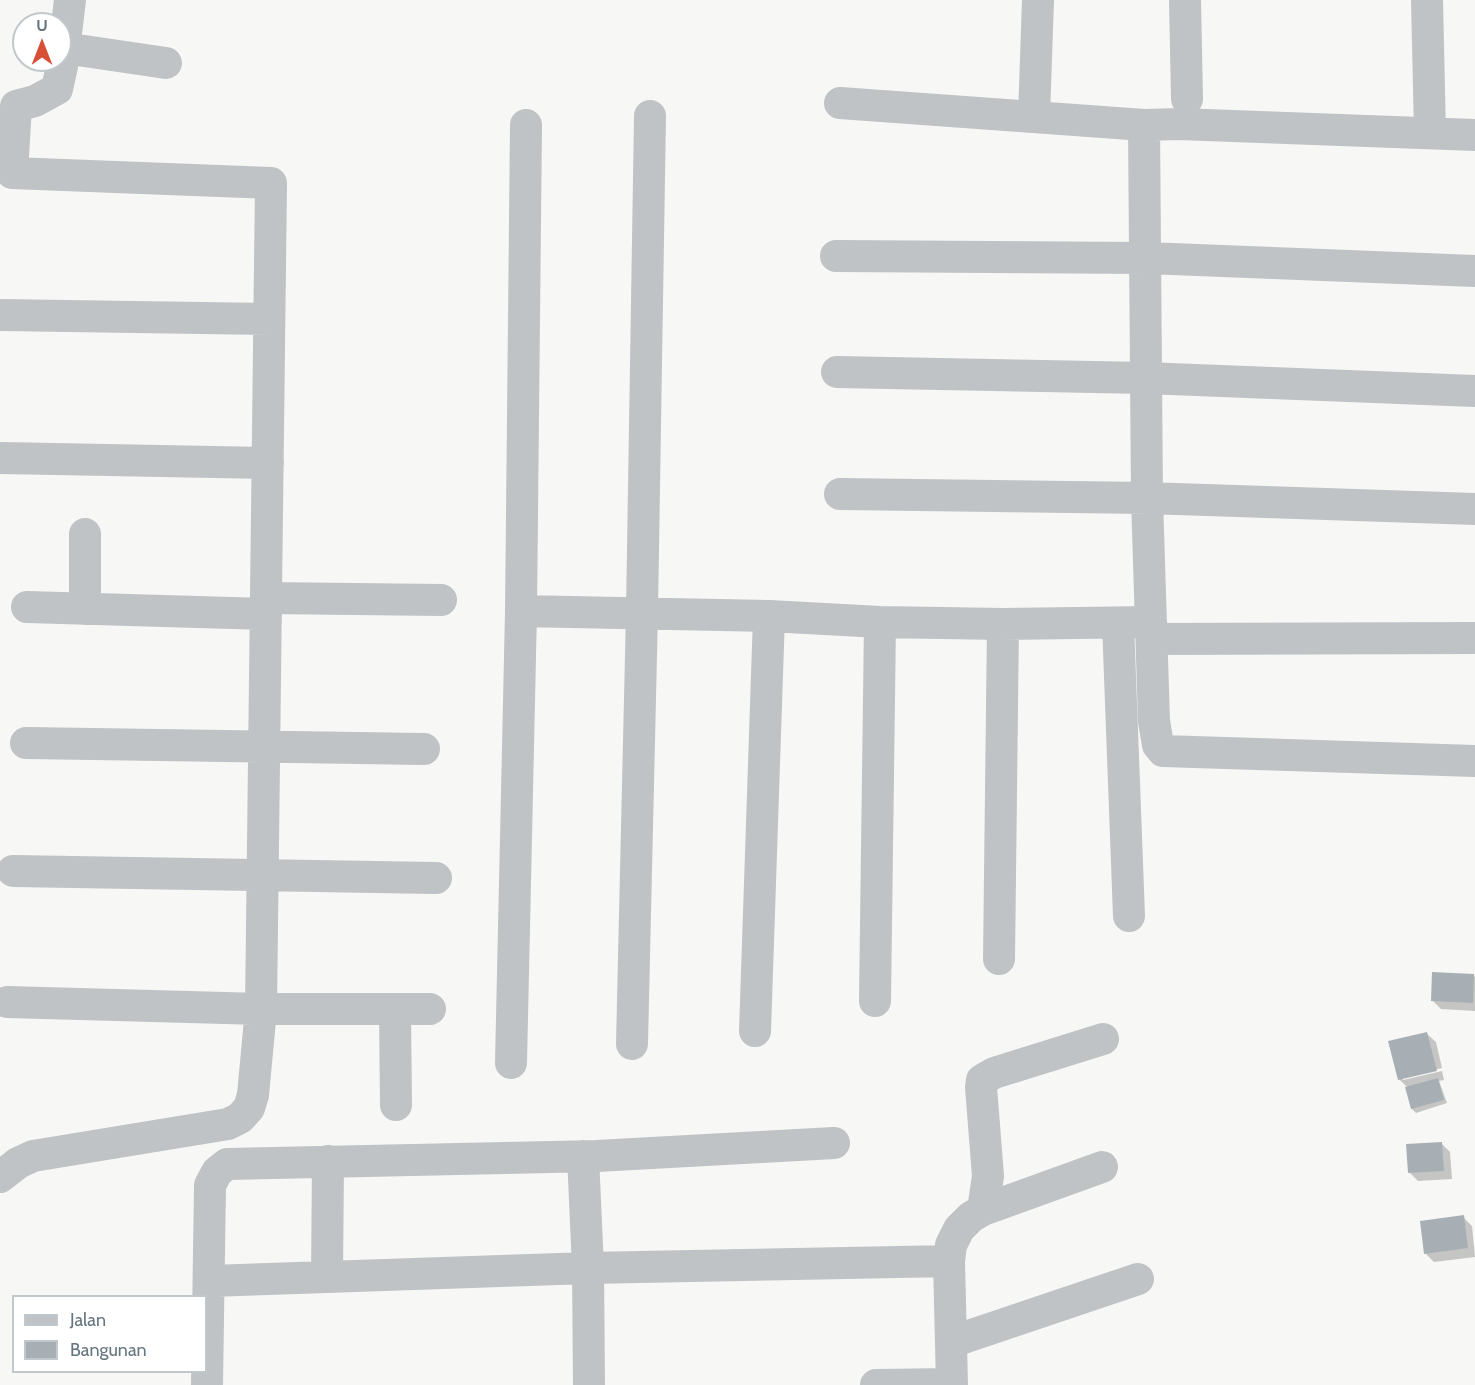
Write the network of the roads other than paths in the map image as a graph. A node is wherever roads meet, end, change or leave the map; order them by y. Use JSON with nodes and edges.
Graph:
{"nodes":[{"id":1,"x":1038,"y":0,"type":"edge"},
{"id":2,"x":1185,"y":0,"type":"edge"},
{"id":3,"x":1427,"y":0,"type":"edge"},
{"id":4,"x":72,"y":49,"type":"edge"},
{"id":5,"x":166,"y":63,"type":"dead end"},
{"id":6,"x":60,"y":72,"type":"edge"},
{"id":7,"x":1187,"y":99,"type":"dead end"},
{"id":8,"x":840,"y":103,"type":"dead end"},
{"id":9,"x":650,"y":116,"type":"dead end"},
{"id":10,"x":1034,"y":117,"type":"junction"},
{"id":11,"x":526,"y":125,"type":"dead end"},
{"id":12,"x":1144,"y":125,"type":"junction"},
{"id":13,"x":1430,"y":133,"type":"junction"},
{"id":14,"x":1475,"y":135,"type":"edge"},
{"id":15,"x":836,"y":256,"type":"dead end"},
{"id":16,"x":1147,"y":258,"type":"junction"},
{"id":17,"x":1475,"y":271,"type":"edge"},
{"id":18,"x":0,"y":315,"type":"edge"},
{"id":19,"x":270,"y":319,"type":"junction"},
{"id":20,"x":837,"y":372,"type":"dead end"},
{"id":21,"x":1145,"y":378,"type":"junction"},
{"id":22,"x":1475,"y":391,"type":"edge"},
{"id":23,"x":0,"y":458,"type":"edge"},
{"id":24,"x":268,"y":464,"type":"junction"},
{"id":25,"x":840,"y":494,"type":"dead end"},
{"id":26,"x":1148,"y":498,"type":"junction"},
{"id":27,"x":1475,"y":509,"type":"edge"},
{"id":28,"x":86,"y":534,"type":"dead end"},
{"id":29,"x":441,"y":600,"type":"dead end"},
{"id":30,"x":266,"y":606,"type":"junction"},
{"id":31,"x":27,"y":607,"type":"dead end"},
{"id":32,"x":84,"y":609,"type":"junction"},
{"id":33,"x":521,"y":611,"type":"junction"},
{"id":34,"x":642,"y":612,"type":"junction"},
{"id":35,"x":769,"y":616,"type":"junction"},
{"id":36,"x":880,"y":622,"type":"junction"},
{"id":37,"x":1118,"y":623,"type":"junction"},
{"id":38,"x":1003,"y":624,"type":"junction"},
{"id":39,"x":1152,"y":631,"type":"junction"},
{"id":40,"x":1475,"y":638,"type":"edge"},
{"id":41,"x":26,"y":743,"type":"dead end"},
{"id":42,"x":264,"y":747,"type":"junction"},
{"id":43,"x":424,"y":749,"type":"dead end"},
{"id":44,"x":1475,"y":760,"type":"edge"},
{"id":45,"x":13,"y":871,"type":"dead end"},
{"id":46,"x":263,"y":874,"type":"junction"},
{"id":47,"x":436,"y":878,"type":"dead end"},
{"id":48,"x":1129,"y":916,"type":"dead end"},
{"id":49,"x":999,"y":959,"type":"dead end"},
{"id":50,"x":875,"y":1001,"type":"dead end"},
{"id":51,"x":7,"y":1002,"type":"dead end"},
{"id":52,"x":261,"y":1008,"type":"junction"},
{"id":53,"x":395,"y":1008,"type":"junction"},
{"id":54,"x":430,"y":1008,"type":"dead end"},
{"id":55,"x":755,"y":1031,"type":"dead end"},
{"id":56,"x":1103,"y":1039,"type":"dead end"},
{"id":57,"x":632,"y":1044,"type":"dead end"},
{"id":58,"x":511,"y":1063,"type":"dead end"},
{"id":59,"x":396,"y":1105,"type":"dead end"},
{"id":60,"x":834,"y":1143,"type":"dead end"},
{"id":61,"x":583,"y":1156,"type":"junction"},
{"id":62,"x":328,"y":1161,"type":"junction"},
{"id":63,"x":1102,"y":1167,"type":"dead end"},
{"id":64,"x":0,"y":1177,"type":"edge"},
{"id":65,"x":983,"y":1210,"type":"junction"},
{"id":66,"x":950,"y":1261,"type":"junction"},
{"id":67,"x":588,"y":1268,"type":"junction"},
{"id":68,"x":327,"y":1277,"type":"junction"},
{"id":69,"x":1138,"y":1279,"type":"dead end"},
{"id":70,"x":210,"y":1281,"type":"junction"},
{"id":71,"x":951,"y":1342,"type":"junction"},
{"id":72,"x":952,"y":1384,"type":"edge"},
{"id":73,"x":207,"y":1385,"type":"edge"},
{"id":74,"x":589,"y":1385,"type":"edge"},
{"id":75,"x":876,"y":1385,"type":"edge"}],
"edges":[{"from":1,"to":10,"type":"street"},
{"from":2,"to":7,"type":"street"},
{"from":3,"to":13,"type":"street"},
{"from":4,"to":5,"type":"street"},
{"from":6,"to":19,"type":"street"},
{"from":8,"to":10,"type":"street"},
{"from":9,"to":34,"type":"street"},
{"from":10,"to":12,"type":"street"},
{"from":11,"to":33,"type":"street"},
{"from":12,"to":13,"type":"street"},
{"from":12,"to":16,"type":"street"},
{"from":13,"to":14,"type":"street"},
{"from":15,"to":16,"type":"street"},
{"from":16,"to":17,"type":"street"},
{"from":16,"to":21,"type":"street"},
{"from":18,"to":19,"type":"street"},
{"from":19,"to":24,"type":"street"},
{"from":20,"to":21,"type":"street"},
{"from":21,"to":22,"type":"street"},
{"from":21,"to":26,"type":"street"},
{"from":23,"to":24,"type":"street"},
{"from":24,"to":30,"type":"street"},
{"from":25,"to":26,"type":"street"},
{"from":26,"to":27,"type":"street"},
{"from":26,"to":39,"type":"street"},
{"from":28,"to":32,"type":"street"},
{"from":29,"to":30,"type":"street"},
{"from":30,"to":32,"type":"street"},
{"from":30,"to":42,"type":"street"},
{"from":31,"to":32,"type":"street"},
{"from":33,"to":34,"type":"street"},
{"from":33,"to":58,"type":"street"},
{"from":34,"to":35,"type":"street"},
{"from":34,"to":57,"type":"street"},
{"from":35,"to":36,"type":"street"},
{"from":35,"to":55,"type":"street"},
{"from":36,"to":38,"type":"street"},
{"from":36,"to":50,"type":"street"},
{"from":37,"to":38,"type":"street"},
{"from":37,"to":39,"type":"street"},
{"from":37,"to":48,"type":"street"},
{"from":38,"to":49,"type":"street"},
{"from":39,"to":40,"type":"street"},
{"from":39,"to":44,"type":"street"},
{"from":41,"to":42,"type":"street"},
{"from":42,"to":43,"type":"street"},
{"from":42,"to":46,"type":"street"},
{"from":45,"to":46,"type":"street"},
{"from":46,"to":47,"type":"street"},
{"from":46,"to":52,"type":"street"},
{"from":51,"to":52,"type":"street"},
{"from":52,"to":53,"type":"street"},
{"from":52,"to":64,"type":"street"},
{"from":53,"to":54,"type":"street"},
{"from":53,"to":59,"type":"street"},
{"from":56,"to":65,"type":"street"},
{"from":60,"to":61,"type":"street"},
{"from":61,"to":62,"type":"street"},
{"from":61,"to":67,"type":"street"},
{"from":62,"to":68,"type":"street"},
{"from":62,"to":70,"type":"street"},
{"from":63,"to":65,"type":"street"},
{"from":65,"to":66,"type":"street"},
{"from":66,"to":67,"type":"street"},
{"from":66,"to":71,"type":"street"},
{"from":67,"to":68,"type":"street"},
{"from":67,"to":74,"type":"street"},
{"from":68,"to":70,"type":"street"},
{"from":69,"to":71,"type":"street"},
{"from":70,"to":73,"type":"street"},
{"from":71,"to":72,"type":"street"},
{"from":72,"to":75,"type":"street"}]}
